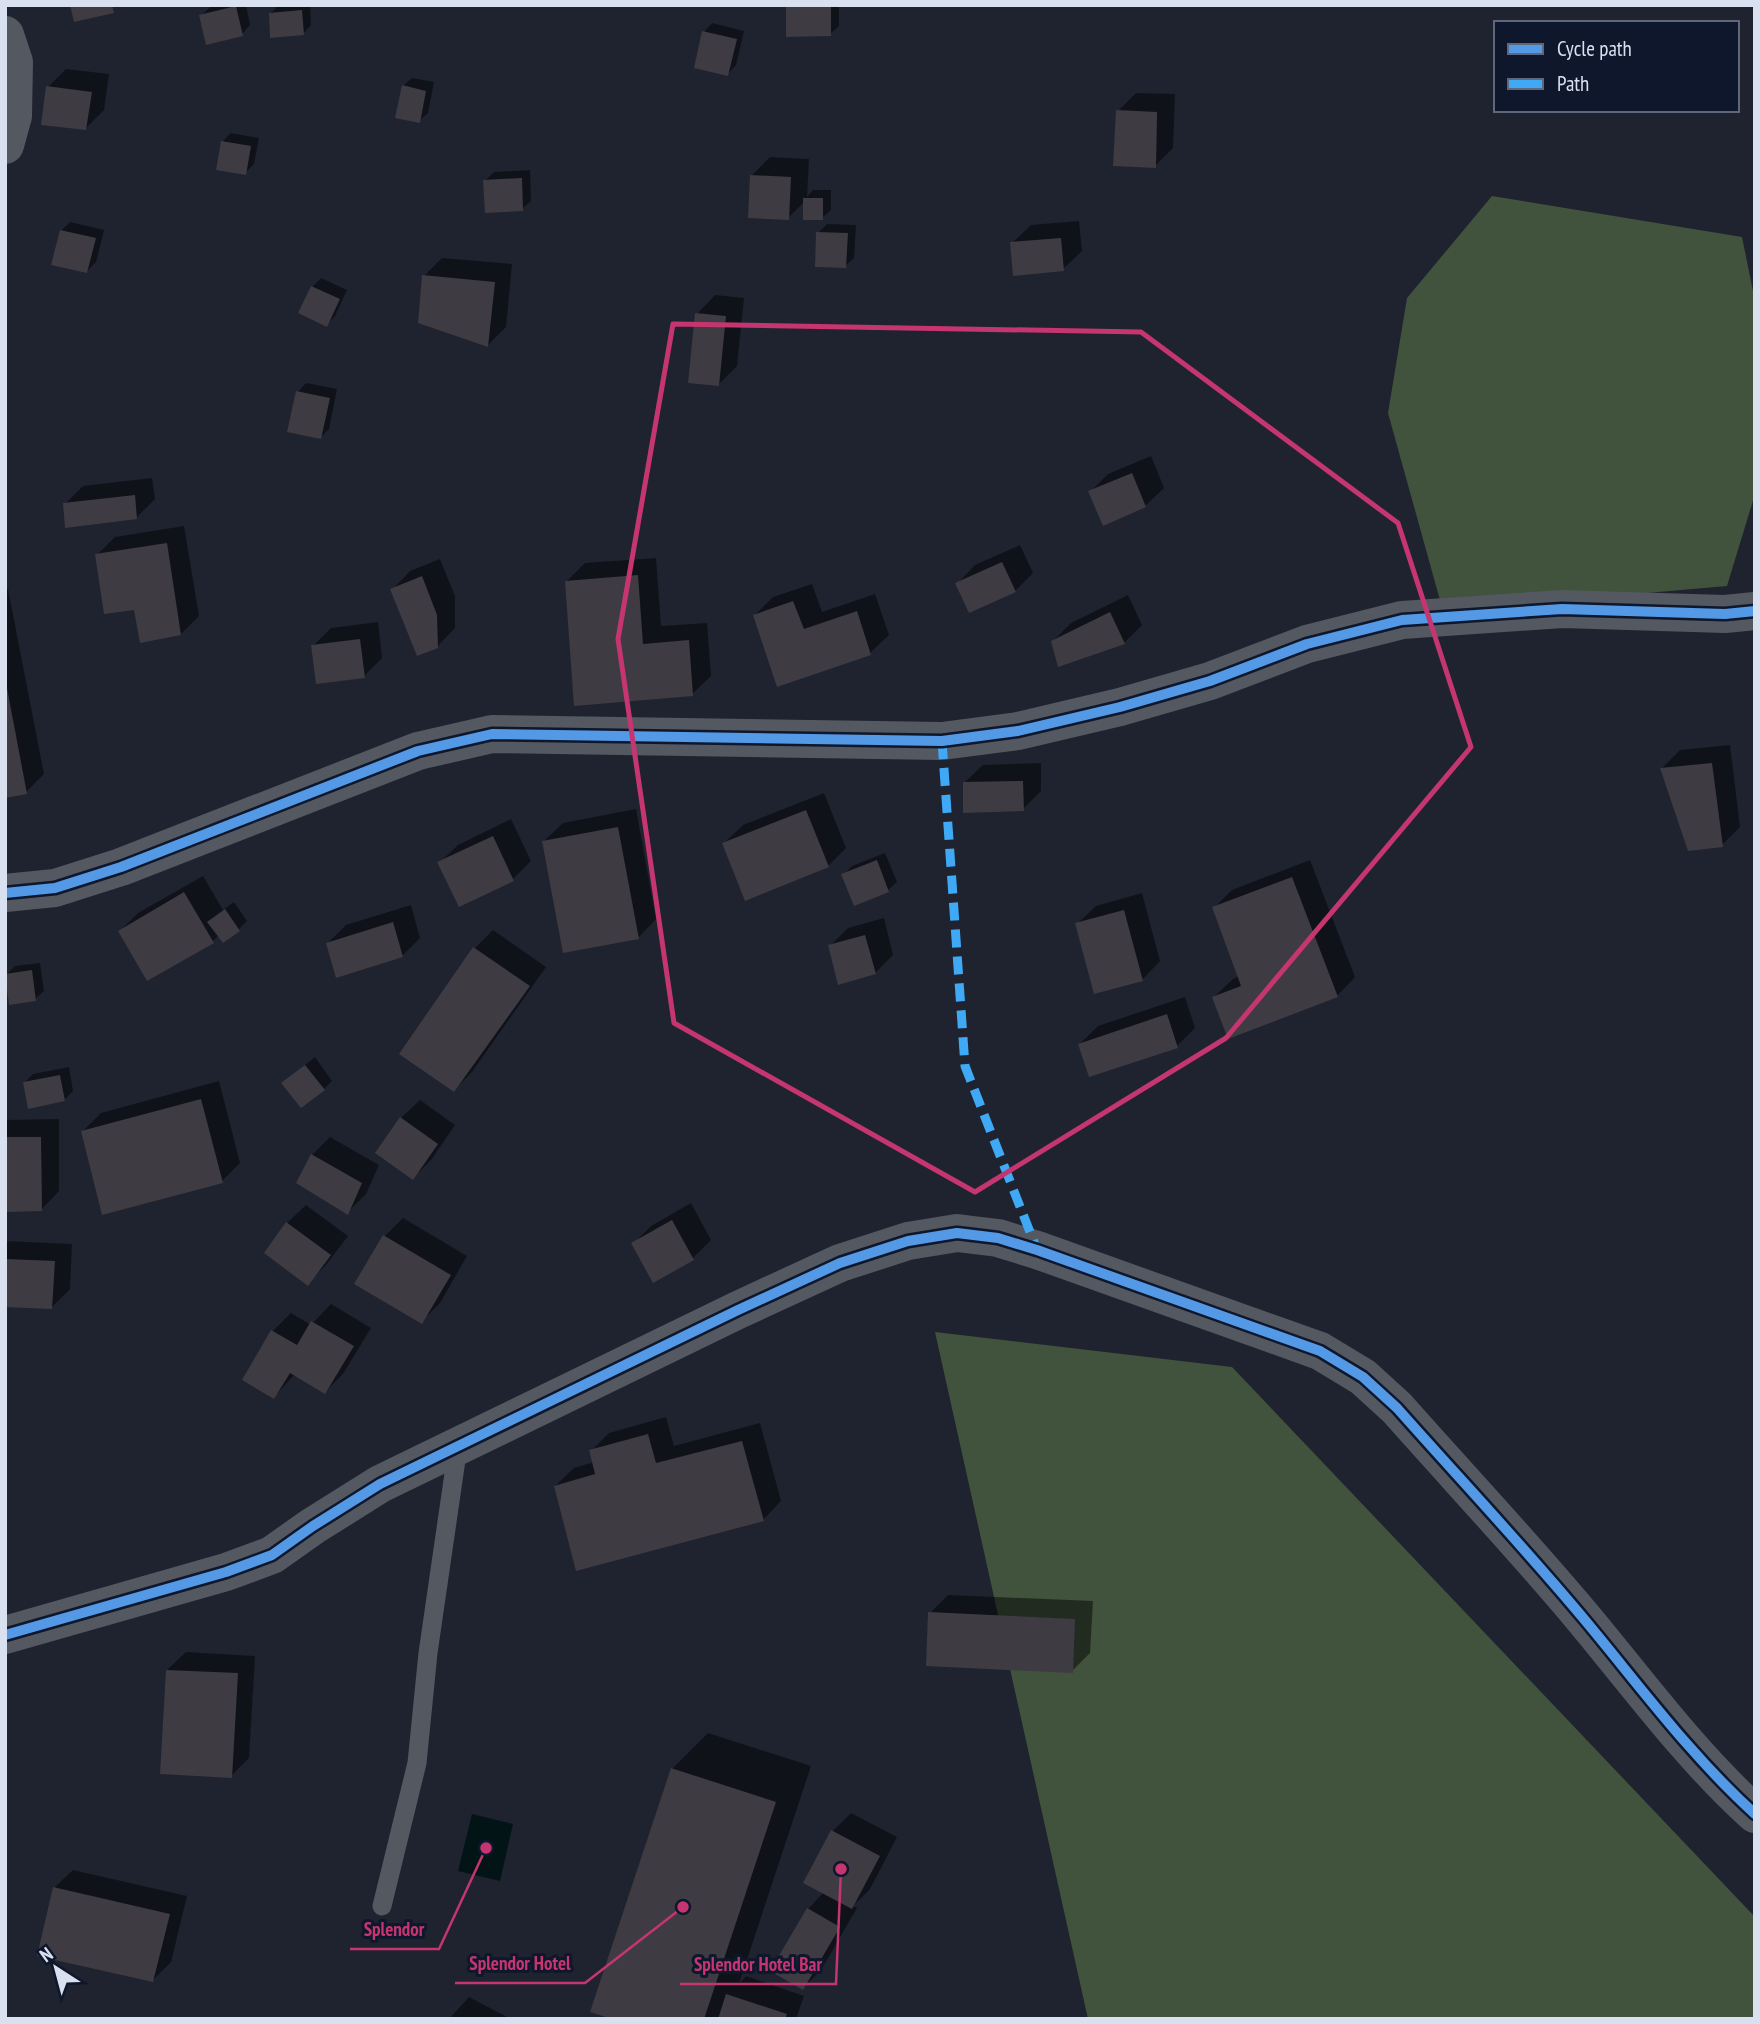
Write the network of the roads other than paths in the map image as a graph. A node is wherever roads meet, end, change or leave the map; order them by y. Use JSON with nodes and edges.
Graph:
{"nodes":[{"id":1,"x":5,"y":35,"type":"edge"},
{"id":2,"x":5,"y":145,"type":"edge"},
{"id":3,"x":1755,"y":611,"type":"edge"},
{"id":4,"x":5,"y":893,"type":"edge"},
{"id":5,"x":458,"y":1445,"type":"junction"},
{"id":6,"x":5,"y":1635,"type":"edge"},
{"id":7,"x":1755,"y":1814,"type":"edge"},
{"id":8,"x":382,"y":1906,"type":"dead end"}],
"edges":[{"from":1,"to":2,"type":"street"},
{"from":3,"to":4,"type":"street"},
{"from":5,"to":6,"type":"street"},
{"from":5,"to":7,"type":"street"},
{"from":5,"to":8,"type":"lane"}]}
